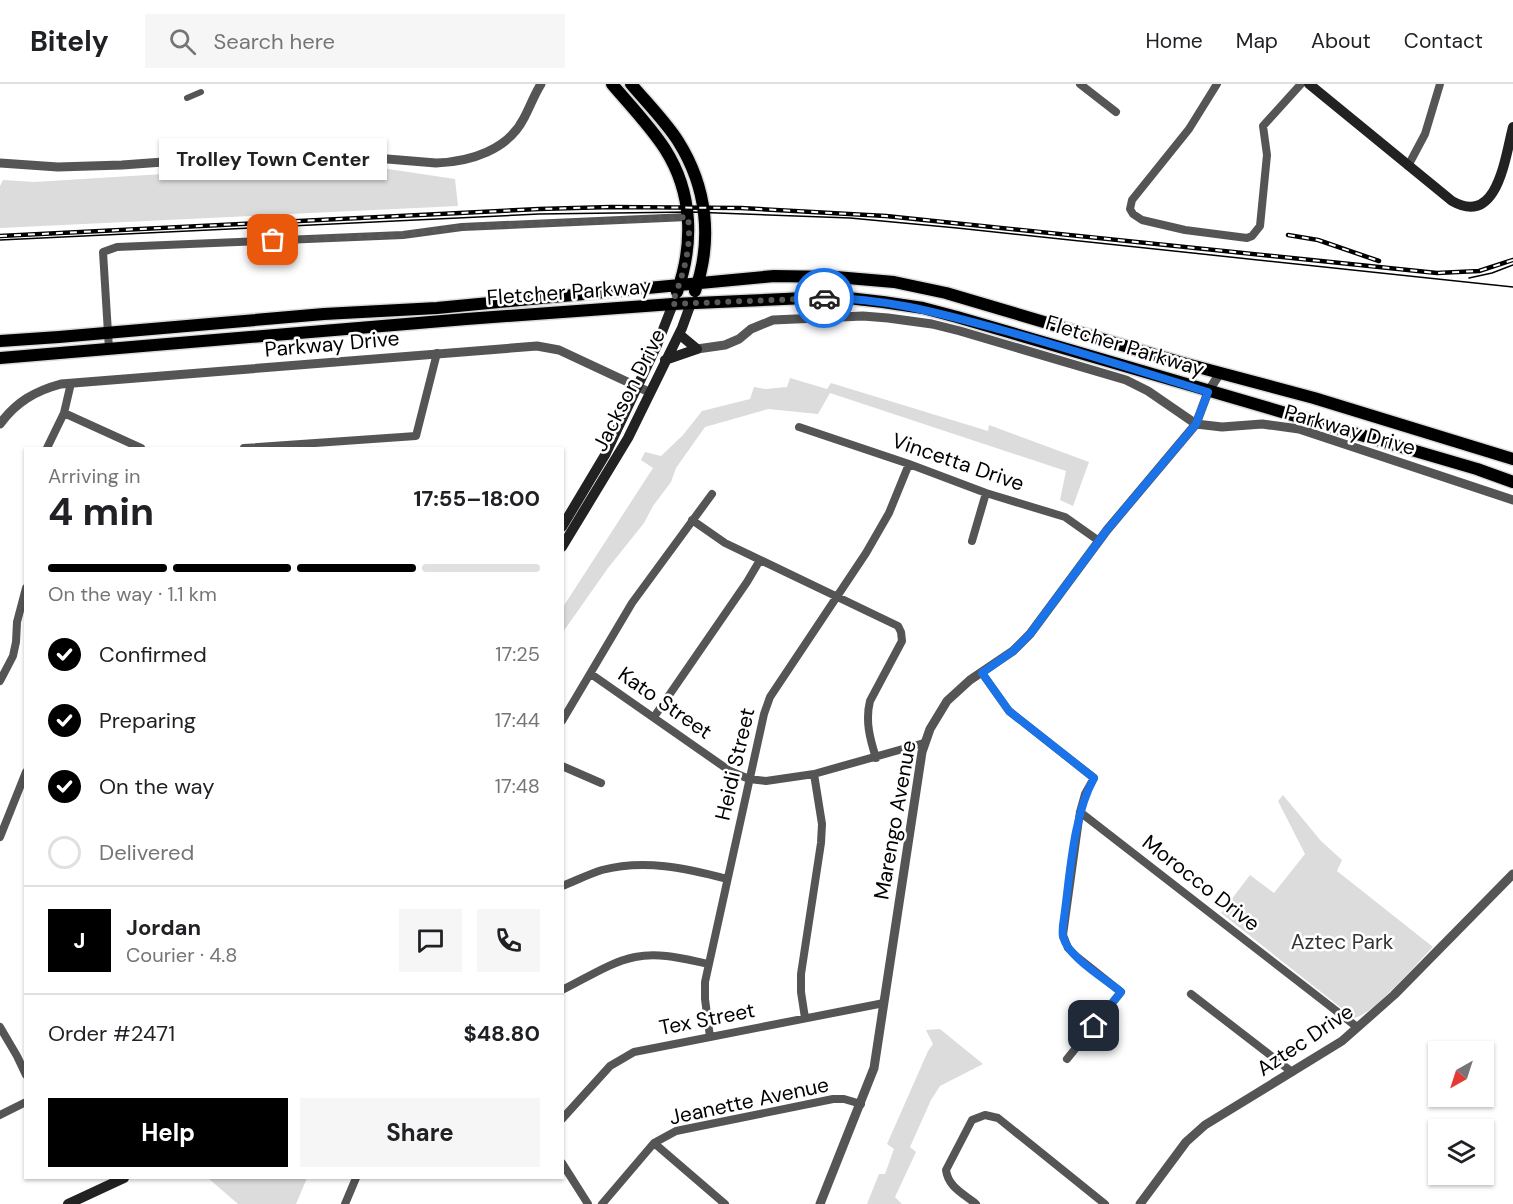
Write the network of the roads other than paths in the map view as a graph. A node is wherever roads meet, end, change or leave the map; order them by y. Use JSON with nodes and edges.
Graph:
{"nodes":[{"id":1,"x":541,"y":84,"type":"edge"},
{"id":2,"x":612,"y":84,"type":"edge"},
{"id":3,"x":631,"y":84,"type":"edge"},
{"id":4,"x":1080,"y":84,"type":"edge"},
{"id":5,"x":1217,"y":84,"type":"edge"},
{"id":6,"x":1301,"y":84,"type":"edge"},
{"id":7,"x":1309,"y":84,"type":"edge"},
{"id":8,"x":1440,"y":84,"type":"edge"},
{"id":9,"x":201,"y":92,"type":"dead end"},
{"id":10,"x":187,"y":98,"type":"dead end"},
{"id":11,"x":1116,"y":112,"type":"dead end"},
{"id":12,"x":1513,"y":128,"type":"edge"},
{"id":13,"x":0,"y":163,"type":"edge"},
{"id":14,"x":1408,"y":166,"type":"junction"},
{"id":15,"x":688,"y":217,"type":"junction"},
{"id":16,"x":697,"y":284,"type":"junction"},
{"id":17,"x":679,"y":286,"type":"junction"},
{"id":18,"x":691,"y":303,"type":"junction"},
{"id":19,"x":672,"y":304,"type":"junction"},
{"id":20,"x":108,"y":333,"type":"junction"},
{"id":21,"x":679,"y":334,"type":"junction"},
{"id":22,"x":0,"y":341,"type":"edge"},
{"id":23,"x":109,"y":349,"type":"junction"},
{"id":24,"x":697,"y":349,"type":"junction"},
{"id":25,"x":437,"y":353,"type":"junction"},
{"id":26,"x":0,"y":358,"type":"edge"},
{"id":27,"x":665,"y":360,"type":"junction"},
{"id":28,"x":1214,"y":371,"type":"junction"},
{"id":29,"x":71,"y":383,"type":"junction"},
{"id":30,"x":637,"y":386,"type":"junction"},
{"id":31,"x":649,"y":392,"type":"junction"},
{"id":32,"x":1208,"y":392,"type":"junction"},
{"id":33,"x":64,"y":413,"type":"junction"},
{"id":34,"x":0,"y":424,"type":"edge"},
{"id":35,"x":1196,"y":424,"type":"junction"},
{"id":36,"x":800,"y":427,"type":"dead end"},
{"id":37,"x":47,"y":447,"type":"edge"},
{"id":38,"x":139,"y":447,"type":"edge"},
{"id":39,"x":257,"y":447,"type":"edge"},
{"id":40,"x":1513,"y":459,"type":"edge"},
{"id":41,"x":909,"y":464,"type":"junction"},
{"id":42,"x":1513,"y":482,"type":"edge"},
{"id":43,"x":986,"y":494,"type":"junction"},
{"id":44,"x":712,"y":495,"type":"dead end"},
{"id":45,"x":1513,"y":500,"type":"edge"},
{"id":46,"x":692,"y":520,"type":"junction"},
{"id":47,"x":564,"y":524,"type":"edge"},
{"id":48,"x":972,"y":541,"type":"dead end"},
{"id":49,"x":1099,"y":541,"type":"junction"},
{"id":50,"x":564,"y":544,"type":"edge"},
{"id":51,"x":760,"y":560,"type":"junction"},
{"id":52,"x":24,"y":596,"type":"edge"},
{"id":53,"x":838,"y":597,"type":"junction"},
{"id":54,"x":982,"y":673,"type":"junction"},
{"id":55,"x":591,"y":674,"type":"junction"},
{"id":56,"x":0,"y":681,"type":"edge"},
{"id":57,"x":654,"y":717,"type":"junction"},
{"id":58,"x":564,"y":719,"type":"edge"},
{"id":59,"x":924,"y":743,"type":"junction"},
{"id":60,"x":876,"y":758,"type":"junction"},
{"id":61,"x":564,"y":767,"type":"edge"},
{"id":62,"x":814,"y":774,"type":"junction"},
{"id":63,"x":24,"y":777,"type":"edge"},
{"id":64,"x":749,"y":779,"type":"junction"},
{"id":65,"x":601,"y":783,"type":"dead end"},
{"id":66,"x":1080,"y":812,"type":"junction"},
{"id":67,"x":0,"y":837,"type":"edge"},
{"id":68,"x":1513,"y":874,"type":"edge"},
{"id":69,"x":727,"y":879,"type":"junction"},
{"id":70,"x":564,"y":885,"type":"edge"},
{"id":71,"x":709,"y":964,"type":"junction"},
{"id":72,"x":564,"y":989,"type":"edge"},
{"id":73,"x":1191,"y":994,"type":"dead end"},
{"id":74,"x":885,"y":1003,"type":"junction"},
{"id":75,"x":805,"y":1018,"type":"junction"},
{"id":76,"x":0,"y":1027,"type":"edge"},
{"id":77,"x":1357,"y":1027,"type":"junction"},
{"id":78,"x":710,"y":1037,"type":"junction"},
{"id":79,"x":1067,"y":1059,"type":"dead end"},
{"id":80,"x":24,"y":1071,"type":"edge"},
{"id":81,"x":1292,"y":1072,"type":"junction"},
{"id":82,"x":24,"y":1103,"type":"edge"},
{"id":83,"x":861,"y":1104,"type":"junction"},
{"id":84,"x":0,"y":1115,"type":"edge"},
{"id":85,"x":564,"y":1117,"type":"edge"},
{"id":86,"x":654,"y":1143,"type":"junction"},
{"id":87,"x":564,"y":1166,"type":"edge"},
{"id":88,"x":122,"y":1179,"type":"edge"},
{"id":89,"x":356,"y":1179,"type":"edge"},
{"id":90,"x":68,"y":1204,"type":"edge"},
{"id":91,"x":345,"y":1204,"type":"edge"},
{"id":92,"x":588,"y":1204,"type":"edge"},
{"id":93,"x":602,"y":1204,"type":"edge"},
{"id":94,"x":725,"y":1204,"type":"edge"},
{"id":95,"x":820,"y":1204,"type":"edge"},
{"id":96,"x":976,"y":1204,"type":"edge"},
{"id":97,"x":1105,"y":1204,"type":"edge"},
{"id":98,"x":1140,"y":1204,"type":"edge"}],
"edges":[{"from":1,"to":13,"type":"street"},
{"from":2,"to":15,"type":"main road","name":"Jackson Drive"},
{"from":3,"to":16,"type":"main road","name":"Jackson Drive"},
{"from":4,"to":11,"type":"street"},
{"from":5,"to":6,"type":"street"},
{"from":7,"to":14,"type":"main road"},
{"from":8,"to":14,"type":"street"},
{"from":9,"to":10,"type":"street"},
{"from":12,"to":14,"type":"main road"},
{"from":15,"to":17,"type":"main road","name":"Jackson Drive"},
{"from":15,"to":20,"type":"street"},
{"from":16,"to":17,"type":"main road","name":"Fletcher Parkway"},
{"from":16,"to":18,"type":"main road","name":"Jackson Drive"},
{"from":16,"to":28,"type":"main road","name":"Fletcher Parkway"},
{"from":17,"to":19,"type":"main road","name":"Jackson Drive"},
{"from":17,"to":20,"type":"main road","name":"Fletcher Parkway"},
{"from":18,"to":19,"type":"main road","name":"Fletcher Parkway"},
{"from":18,"to":21,"type":"main road","name":"Jackson Drive"},
{"from":18,"to":32,"type":"main road","name":"Fletcher Parkway"},
{"from":19,"to":23,"type":"main road","name":"Fletcher Parkway"},
{"from":19,"to":30,"type":"main road","name":"Jackson Drive"},
{"from":20,"to":22,"type":"main road","name":"Fletcher Parkway"},
{"from":20,"to":23,"type":"street"},
{"from":21,"to":24,"type":"main road"},
{"from":21,"to":27,"type":"main road","name":"Jackson Drive"},
{"from":23,"to":26,"type":"main road","name":"Fletcher Parkway"},
{"from":24,"to":27,"type":"main road"},
{"from":24,"to":35,"type":"street","name":"Parkway Drive"},
{"from":25,"to":29,"type":"street","name":"Parkway Drive"},
{"from":25,"to":30,"type":"street","name":"Parkway Drive"},
{"from":25,"to":39,"type":"street"},
{"from":27,"to":31,"type":"main road","name":"Jackson Drive"},
{"from":28,"to":32,"type":"street","name":"Marengo Avenue"},
{"from":28,"to":40,"type":"main road","name":"Fletcher Parkway"},
{"from":29,"to":33,"type":"street"},
{"from":29,"to":34,"type":"street","name":"Parkway Drive"},
{"from":30,"to":31,"type":"street","name":"Parkway Drive"},
{"from":30,"to":47,"type":"main road","name":"Jackson Drive"},
{"from":31,"to":50,"type":"main road","name":"Jackson Drive"},
{"from":32,"to":35,"type":"street","name":"Marengo Avenue"},
{"from":32,"to":42,"type":"main road","name":"Fletcher Parkway"},
{"from":33,"to":37,"type":"street"},
{"from":33,"to":38,"type":"street"},
{"from":35,"to":45,"type":"street","name":"Parkway Drive"},
{"from":35,"to":49,"type":"street","name":"Marengo Avenue"},
{"from":36,"to":41,"type":"street","name":"Vincetta Drive"},
{"from":41,"to":43,"type":"street","name":"Vincetta Drive"},
{"from":41,"to":53,"type":"street","name":"Heidi Street"},
{"from":43,"to":48,"type":"street"},
{"from":43,"to":49,"type":"street","name":"Vincetta Drive"},
{"from":44,"to":46,"type":"street"},
{"from":46,"to":51,"type":"street"},
{"from":46,"to":55,"type":"street"},
{"from":49,"to":54,"type":"street","name":"Marengo Avenue"},
{"from":51,"to":53,"type":"street"},
{"from":51,"to":57,"type":"street"},
{"from":52,"to":56,"type":"street"},
{"from":53,"to":60,"type":"street"},
{"from":53,"to":64,"type":"street","name":"Heidi Street"},
{"from":54,"to":59,"type":"street","name":"Marengo Avenue"},
{"from":54,"to":66,"type":"street"},
{"from":55,"to":57,"type":"street","name":"Kato Street"},
{"from":55,"to":58,"type":"street"},
{"from":57,"to":64,"type":"street","name":"Kato Street"},
{"from":59,"to":60,"type":"street","name":"Kato Street"},
{"from":59,"to":74,"type":"street","name":"Marengo Avenue"},
{"from":60,"to":62,"type":"street","name":"Kato Street"},
{"from":61,"to":65,"type":"street"},
{"from":62,"to":64,"type":"street","name":"Kato Street"},
{"from":62,"to":75,"type":"street"},
{"from":63,"to":67,"type":"street"},
{"from":64,"to":69,"type":"street","name":"Heidi Street"},
{"from":66,"to":77,"type":"street","name":"Morocco Drive"},
{"from":66,"to":79,"type":"street"},
{"from":68,"to":77,"type":"street","name":"Aztec Drive"},
{"from":69,"to":70,"type":"street"},
{"from":69,"to":71,"type":"street","name":"Heidi Street"},
{"from":71,"to":72,"type":"street"},
{"from":71,"to":78,"type":"street","name":"Heidi Street"},
{"from":73,"to":81,"type":"street"},
{"from":74,"to":75,"type":"street","name":"Tex Street"},
{"from":74,"to":83,"type":"street","name":"Marengo Avenue"},
{"from":75,"to":78,"type":"street","name":"Tex Street"},
{"from":76,"to":80,"type":"street"},
{"from":77,"to":81,"type":"street","name":"Aztec Drive"},
{"from":78,"to":85,"type":"street","name":"Tex Street"},
{"from":81,"to":98,"type":"street","name":"Aztec Drive"},
{"from":82,"to":84,"type":"street"},
{"from":83,"to":86,"type":"street","name":"Jeanette Avenue"},
{"from":83,"to":95,"type":"street","name":"Marengo Avenue"},
{"from":86,"to":93,"type":"street","name":"Jeanette Avenue"},
{"from":86,"to":94,"type":"street"},
{"from":87,"to":92,"type":"street"},
{"from":88,"to":90,"type":"main road"},
{"from":89,"to":91,"type":"street"},
{"from":96,"to":97,"type":"street"}]}
